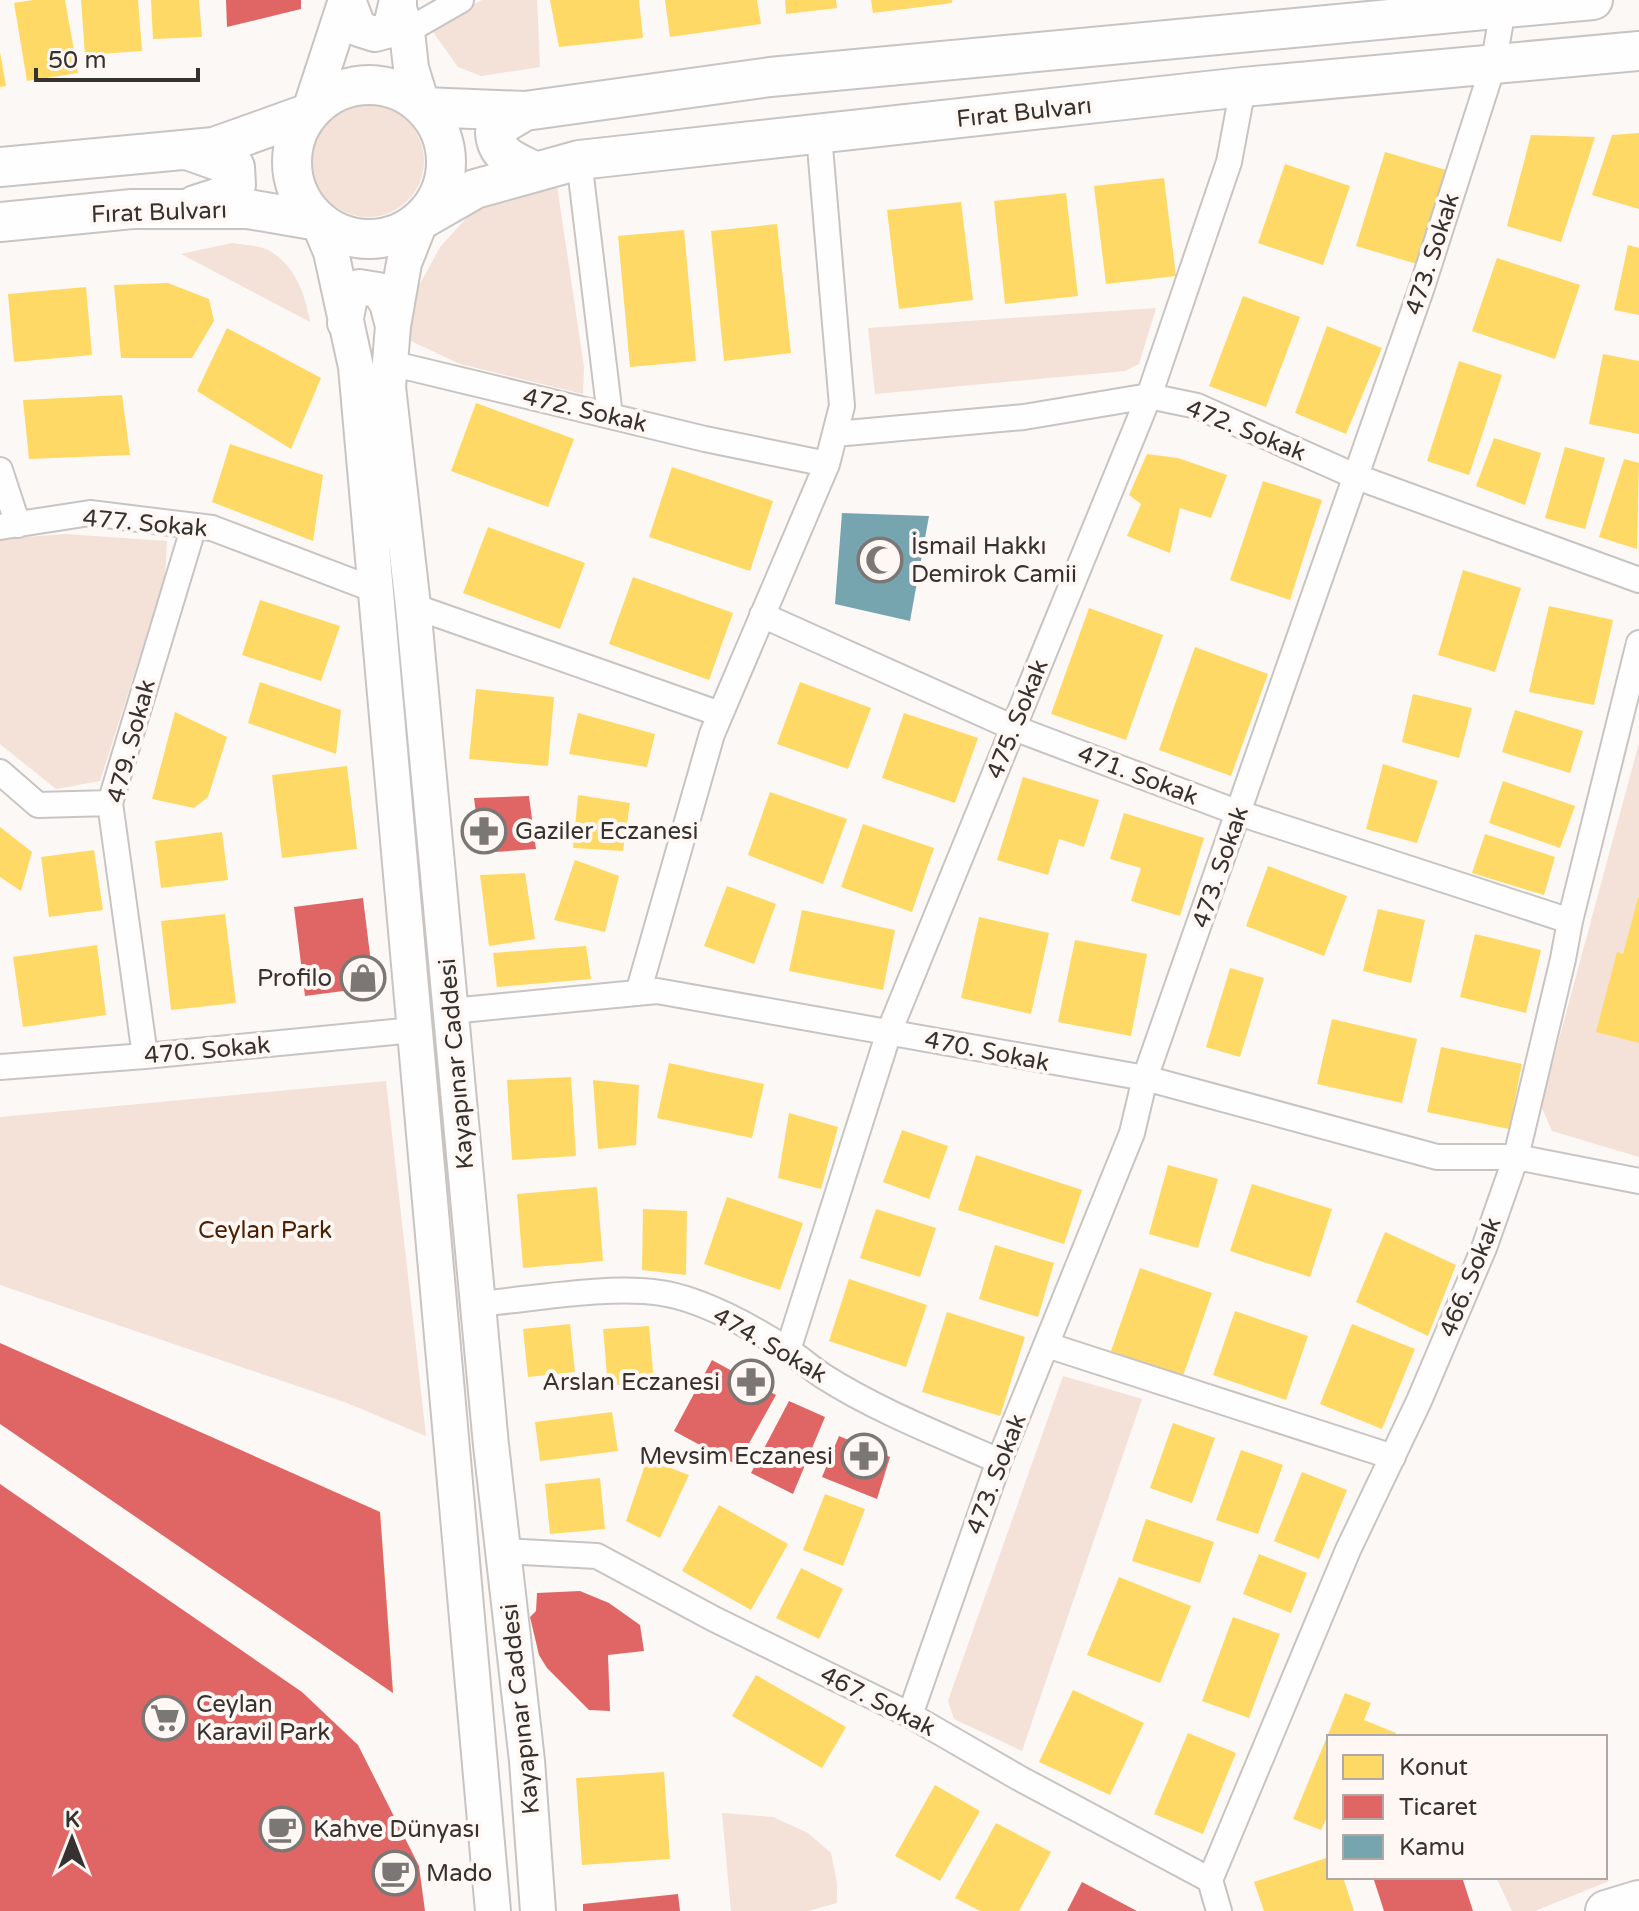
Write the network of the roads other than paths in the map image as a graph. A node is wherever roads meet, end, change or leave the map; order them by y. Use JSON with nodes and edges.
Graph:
{"nodes":[{"id":1,"x":347,"y":0,"type":"edge"},
{"id":2,"x":461,"y":0,"type":"edge"},
{"id":3,"x":1593,"y":0,"type":"edge"},
{"id":4,"x":1503,"y":9,"type":"junction"},
{"id":5,"x":401,"y":10,"type":"edge"},
{"id":6,"x":1377,"y":11,"type":"edge"},
{"id":7,"x":1639,"y":51,"type":"edge"},
{"id":8,"x":1493,"y":66,"type":"junction"},
{"id":9,"x":1243,"y":87,"type":"junction"},
{"id":10,"x":423,"y":107,"type":"junction"},
{"id":11,"x":525,"y":111,"type":"junction"},
{"id":12,"x":309,"y":113,"type":"junction"},
{"id":13,"x":819,"y":135,"type":"junction"},
{"id":14,"x":187,"y":150,"type":"junction"},
{"id":15,"x":579,"y":160,"type":"junction"},
{"id":16,"x":0,"y":167,"type":"edge"},
{"id":17,"x":536,"y":172,"type":"junction"},
{"id":18,"x":180,"y":209,"type":"junction"},
{"id":19,"x":421,"y":220,"type":"junction"},
{"id":20,"x":318,"y":221,"type":"junction"},
{"id":21,"x":0,"y":222,"type":"edge"},
{"id":22,"x":345,"y":323,"type":"junction"},
{"id":23,"x":393,"y":326,"type":"junction"},
{"id":24,"x":390,"y":363,"type":"junction"},
{"id":25,"x":1149,"y":396,"type":"junction"},
{"id":26,"x":610,"y":416,"type":"junction"},
{"id":27,"x":835,"y":434,"type":"junction"},
{"id":28,"x":827,"y":464,"type":"junction"},
{"id":29,"x":0,"y":470,"type":"edge"},
{"id":30,"x":1357,"y":477,"type":"junction"},
{"id":31,"x":9,"y":526,"type":"edge"},
{"id":32,"x":194,"y":526,"type":"junction"},
{"id":33,"x":1639,"y":580,"type":"edge"},
{"id":34,"x":375,"y":590,"type":"junction"},
{"id":35,"x":413,"y":606,"type":"junction"},
{"id":36,"x":762,"y":615,"type":"junction"},
{"id":37,"x":1639,"y":643,"type":"edge"},
{"id":38,"x":720,"y":714,"type":"junction"},
{"id":39,"x":1014,"y":728,"type":"junction"},
{"id":40,"x":0,"y":772,"type":"edge"},
{"id":41,"x":110,"y":803,"type":"junction"},
{"id":42,"x":1239,"y":813,"type":"junction"},
{"id":43,"x":1570,"y":921,"type":"junction"},
{"id":44,"x":638,"y":993,"type":"junction"},
{"id":45,"x":451,"y":1011,"type":"junction"},
{"id":46,"x":414,"y":1030,"type":"junction"},
{"id":47,"x":889,"y":1032,"type":"junction"},
{"id":48,"x":145,"y":1056,"type":"junction"},
{"id":49,"x":0,"y":1067,"type":"edge"},
{"id":50,"x":1145,"y":1078,"type":"junction"},
{"id":51,"x":1516,"y":1157,"type":"junction"},
{"id":52,"x":1639,"y":1181,"type":"edge"},
{"id":53,"x":478,"y":1304,"type":"junction"},
{"id":54,"x":1047,"y":1345,"type":"junction"},
{"id":55,"x":788,"y":1350,"type":"junction"},
{"id":56,"x":1393,"y":1457,"type":"junction"},
{"id":57,"x":999,"y":1461,"type":"junction"},
{"id":58,"x":503,"y":1551,"type":"junction"},
{"id":59,"x":910,"y":1715,"type":"junction"},
{"id":60,"x":1210,"y":1880,"type":"junction"},
{"id":61,"x":1639,"y":1901,"type":"edge"},
{"id":62,"x":493,"y":1911,"type":"edge"},
{"id":63,"x":538,"y":1911,"type":"edge"},
{"id":64,"x":1219,"y":1911,"type":"edge"},
{"id":65,"x":1606,"y":1911,"type":"edge"}],
"edges":[{"from":1,"to":5,"type":"main road"},
{"from":1,"to":12,"type":"main road"},
{"from":2,"to":5,"type":"street"},
{"from":3,"to":4,"type":"main road"},
{"from":4,"to":6,"type":"main road"},
{"from":4,"to":8,"type":"street","name":"473. Sokak"},
{"from":5,"to":10,"type":"main road"},
{"from":6,"to":11,"type":"main road"},
{"from":7,"to":8,"type":"main road","name":"Fırat Bulvarı"},
{"from":8,"to":9,"type":"main road","name":"Fırat Bulvarı"},
{"from":8,"to":30,"type":"street","name":"473. Sokak"},
{"from":9,"to":13,"type":"main road","name":"Fırat Bulvarı"},
{"from":9,"to":25,"type":"street","name":"475. Sokak"},
{"from":10,"to":11,"type":"main road"},
{"from":10,"to":12,"type":"main road"},
{"from":10,"to":19,"type":"main road"},
{"from":11,"to":17,"type":"main road"},
{"from":12,"to":14,"type":"main road"},
{"from":12,"to":20,"type":"main road"},
{"from":13,"to":15,"type":"main road","name":"Fırat Bulvarı"},
{"from":13,"to":27,"type":"street"},
{"from":14,"to":16,"type":"main road"},
{"from":14,"to":18,"type":"main road"},
{"from":15,"to":17,"type":"main road","name":"Fırat Bulvarı"},
{"from":15,"to":26,"type":"street"},
{"from":17,"to":19,"type":"main road","name":"Fırat Bulvarı"},
{"from":18,"to":20,"type":"main road","name":"Fırat Bulvarı"},
{"from":18,"to":21,"type":"main road","name":"Fırat Bulvarı"},
{"from":19,"to":20,"type":"main road"},
{"from":19,"to":23,"type":"main road","name":"Kayapınar Caddesi"},
{"from":20,"to":22,"type":"main road","name":"Kayapınar Caddesi"},
{"from":22,"to":23,"type":"main road"},
{"from":22,"to":34,"type":"main road","name":"Kayapınar Caddesi"},
{"from":23,"to":24,"type":"main road","name":"Kayapınar Caddesi"},
{"from":24,"to":26,"type":"street","name":"472. Sokak"},
{"from":24,"to":35,"type":"main road","name":"Kayapınar Caddesi"},
{"from":25,"to":27,"type":"street","name":"472. Sokak"},
{"from":25,"to":30,"type":"street","name":"472. Sokak"},
{"from":25,"to":39,"type":"street","name":"475. Sokak"},
{"from":26,"to":28,"type":"street","name":"472. Sokak"},
{"from":27,"to":28,"type":"street"},
{"from":28,"to":36,"type":"street"},
{"from":29,"to":31,"type":"street"},
{"from":30,"to":33,"type":"street","name":"472. Sokak"},
{"from":30,"to":42,"type":"street","name":"473. Sokak"},
{"from":31,"to":32,"type":"street","name":"477. Sokak"},
{"from":32,"to":34,"type":"street","name":"477. Sokak"},
{"from":32,"to":41,"type":"street","name":"479. Sokak"},
{"from":34,"to":46,"type":"main road","name":"Kayapınar Caddesi"},
{"from":35,"to":38,"type":"street"},
{"from":35,"to":45,"type":"main road","name":"Kayapınar Caddesi"},
{"from":36,"to":38,"type":"street"},
{"from":36,"to":39,"type":"street","name":"471. Sokak"},
{"from":37,"to":43,"type":"street","name":"466. Sokak"},
{"from":38,"to":44,"type":"street"},
{"from":39,"to":42,"type":"street","name":"471. Sokak"},
{"from":39,"to":47,"type":"street","name":"475. Sokak"},
{"from":40,"to":41,"type":"street"},
{"from":41,"to":48,"type":"street","name":"479. Sokak"},
{"from":42,"to":43,"type":"street","name":"471. Sokak"},
{"from":42,"to":50,"type":"street","name":"473. Sokak"},
{"from":43,"to":51,"type":"street","name":"466. Sokak"},
{"from":44,"to":45,"type":"street","name":"470. Sokak"},
{"from":44,"to":47,"type":"street","name":"470. Sokak"},
{"from":45,"to":53,"type":"main road","name":"Kayapınar Caddesi"},
{"from":46,"to":48,"type":"street","name":"470. Sokak"},
{"from":46,"to":62,"type":"main road","name":"Kayapınar Caddesi"},
{"from":47,"to":50,"type":"street","name":"470. Sokak"},
{"from":47,"to":55,"type":"street","name":"475. Sokak"},
{"from":48,"to":49,"type":"street","name":"470. Sokak"},
{"from":50,"to":51,"type":"street","name":"470. Sokak"},
{"from":50,"to":54,"type":"street","name":"473. Sokak"},
{"from":51,"to":52,"type":"street","name":"470. Sokak"},
{"from":51,"to":56,"type":"street","name":"466. Sokak"},
{"from":53,"to":55,"type":"street","name":"474. Sokak"},
{"from":53,"to":58,"type":"main road","name":"Kayapınar Caddesi"},
{"from":54,"to":56,"type":"street"},
{"from":54,"to":57,"type":"street","name":"473. Sokak"},
{"from":55,"to":57,"type":"street","name":"474. Sokak"},
{"from":56,"to":60,"type":"street","name":"466. Sokak"},
{"from":57,"to":59,"type":"street","name":"473. Sokak"},
{"from":58,"to":59,"type":"street","name":"467. Sokak"},
{"from":58,"to":63,"type":"main road","name":"Kayapınar Caddesi"},
{"from":59,"to":60,"type":"street","name":"467. Sokak"},
{"from":60,"to":64,"type":"street"},
{"from":61,"to":65,"type":"highway"}]}
